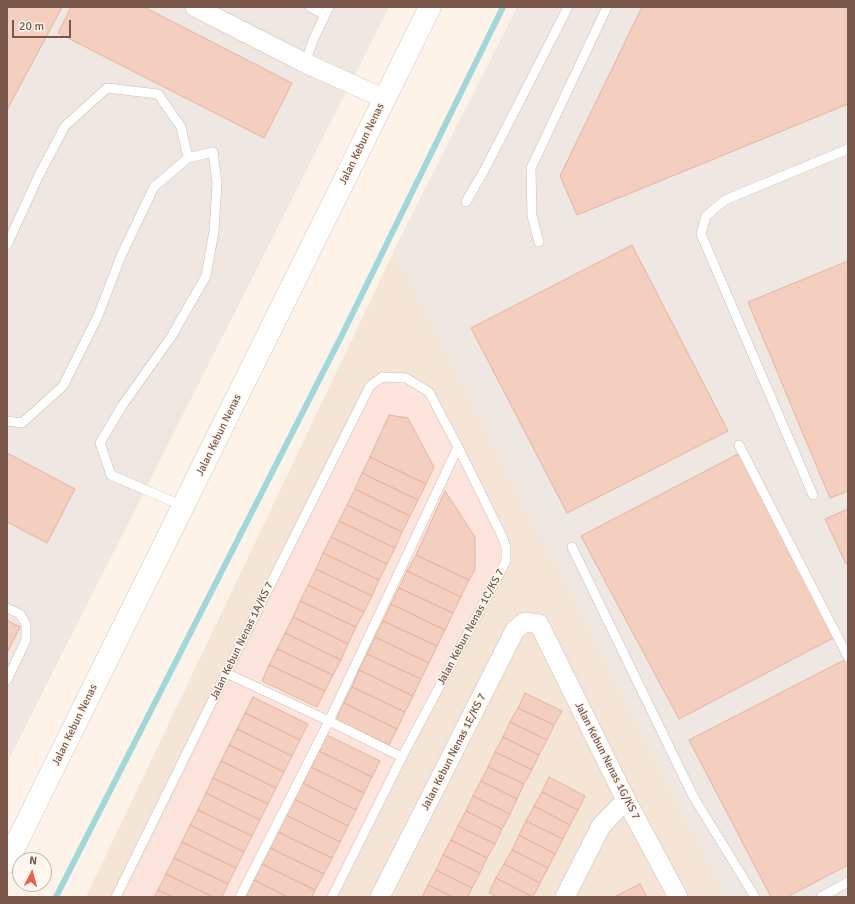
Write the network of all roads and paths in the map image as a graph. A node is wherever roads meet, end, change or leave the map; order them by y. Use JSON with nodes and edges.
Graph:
{"nodes":[{"id":1,"x":195,"y":7,"type":"edge"},
{"id":2,"x":310,"y":7,"type":"edge"},
{"id":3,"x":430,"y":7,"type":"edge"},
{"id":4,"x":568,"y":7,"type":"edge"},
{"id":5,"x":606,"y":7,"type":"edge"},
{"id":6,"x":327,"y":11,"type":"edge"},
{"id":7,"x":305,"y":63,"type":"junction"},
{"id":8,"x":385,"y":100,"type":"junction"},
{"id":9,"x":848,"y":149,"type":"edge"},
{"id":10,"x":188,"y":158,"type":"junction"},
{"id":11,"x":466,"y":202,"type":"dead end"},
{"id":12,"x":539,"y":242,"type":"dead end"},
{"id":13,"x":7,"y":245,"type":"edge"},
{"id":14,"x":370,"y":386,"type":"joint"},
{"id":15,"x":7,"y":421,"type":"edge"},
{"id":16,"x":739,"y":445,"type":"dead end"},
{"id":17,"x":458,"y":447,"type":"junction"},
{"id":18,"x":813,"y":495,"type":"dead end"},
{"id":19,"x":183,"y":506,"type":"junction"},
{"id":20,"x":572,"y":548,"type":"dead end"},
{"id":21,"x":7,"y":608,"type":"edge"},
{"id":22,"x":539,"y":624,"type":"joint"},
{"id":23,"x":848,"y":657,"type":"edge"},
{"id":24,"x":226,"y":673,"type":"junction"},
{"id":25,"x":7,"y":680,"type":"edge"},
{"id":26,"x":329,"y":721,"type":"junction"},
{"id":27,"x":402,"y":756,"type":"junction"},
{"id":28,"x":626,"y":800,"type":"junction"},
{"id":29,"x":8,"y":857,"type":"edge"},
{"id":30,"x":848,"y":882,"type":"edge"},
{"id":31,"x":116,"y":897,"type":"edge"},
{"id":32,"x":240,"y":897,"type":"edge"},
{"id":33,"x":332,"y":897,"type":"edge"},
{"id":34,"x":380,"y":897,"type":"edge"},
{"id":35,"x":565,"y":897,"type":"edge"},
{"id":36,"x":678,"y":897,"type":"edge"},
{"id":37,"x":755,"y":897,"type":"edge"},
{"id":38,"x":820,"y":897,"type":"edge"}],
"edges":[{"from":1,"to":7,"type":"street"},
{"from":2,"to":6,"type":"lane"},
{"from":3,"to":8,"type":"street","name":"Jalan Kebun Nenas"},
{"from":4,"to":11,"type":"lane"},
{"from":5,"to":12,"type":"lane"},
{"from":6,"to":7,"type":"lane"},
{"from":7,"to":8,"type":"street"},
{"from":8,"to":19,"type":"street","name":"Jalan Kebun Nenas"},
{"from":9,"to":18,"type":"lane"},
{"from":10,"to":13,"type":"lane"},
{"from":10,"to":15,"type":"lane"},
{"from":10,"to":19,"type":"lane"},
{"from":14,"to":17,"type":"lane","name":"Jalan Kebun Nenas 1C/KS 7"},
{"from":14,"to":24,"type":"lane","name":"Jalan Kebun Nenas 1A/KS 7"},
{"from":16,"to":23,"type":"lane"},
{"from":17,"to":26,"type":"lane"},
{"from":17,"to":27,"type":"lane","name":"Jalan Kebun Nenas 1C/KS 7"},
{"from":19,"to":29,"type":"street","name":"Jalan Kebun Nenas"},
{"from":20,"to":37,"type":"lane"},
{"from":21,"to":25,"type":"lane"},
{"from":22,"to":28,"type":"street","name":"Jalan Kebun Nenas 1G/KS 7"},
{"from":22,"to":34,"type":"street","name":"Jalan Kebun Nenas 1E/KS 7"},
{"from":24,"to":26,"type":"lane"},
{"from":24,"to":31,"type":"lane","name":"Jalan Kebun Nenas 1A/KS 7"},
{"from":26,"to":27,"type":"lane"},
{"from":26,"to":32,"type":"lane"},
{"from":27,"to":33,"type":"lane","name":"Jalan Kebun Nenas 1C/KS 7"},
{"from":28,"to":35,"type":"street"},
{"from":28,"to":36,"type":"street","name":"Jalan Kebun Nenas 1G/KS 7"},
{"from":30,"to":38,"type":"lane"}]}
